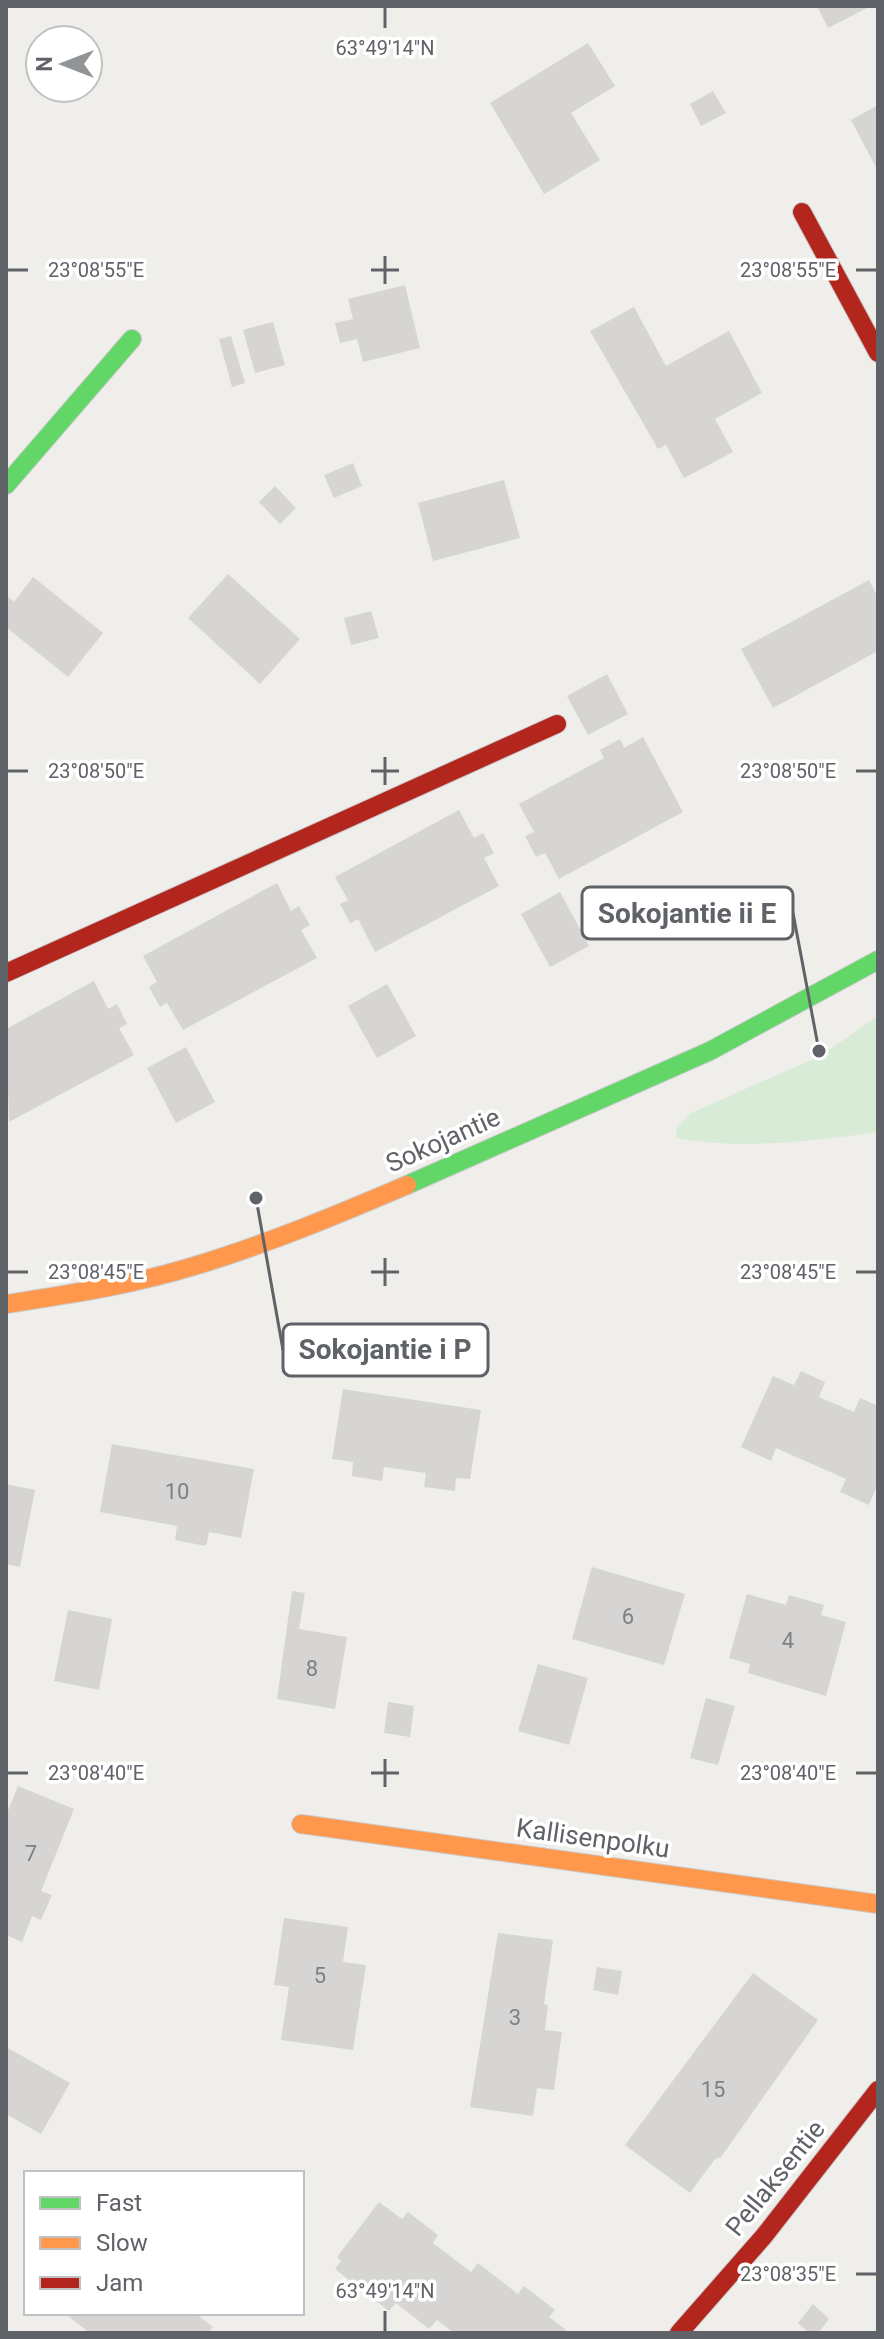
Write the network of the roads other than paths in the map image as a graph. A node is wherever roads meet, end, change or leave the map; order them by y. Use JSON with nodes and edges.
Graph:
{"nodes":[{"id":1,"x":802,"y":212,"type":"dead end"},
{"id":2,"x":132,"y":339,"type":"dead end"},
{"id":3,"x":878,"y":353,"type":"edge"},
{"id":4,"x":6,"y":485,"type":"edge"},
{"id":5,"x":557,"y":724,"type":"dead end"},
{"id":6,"x":878,"y":960,"type":"edge"},
{"id":7,"x":6,"y":973,"type":"edge"},
{"id":8,"x":6,"y":1304,"type":"edge"},
{"id":9,"x":301,"y":1824,"type":"dead end"},
{"id":10,"x":878,"y":1904,"type":"edge"},
{"id":11,"x":878,"y":2090,"type":"edge"},
{"id":12,"x":679,"y":2333,"type":"edge"}],
"edges":[{"from":1,"to":3,"type":"street"},
{"from":2,"to":4,"type":"street"},
{"from":5,"to":7,"type":"street"},
{"from":6,"to":8,"type":"street","name":"Sokojantie"},
{"from":9,"to":10,"type":"street","name":"Kallisenpolku"},
{"from":11,"to":12,"type":"street","name":"Pellaksentie"}]}
